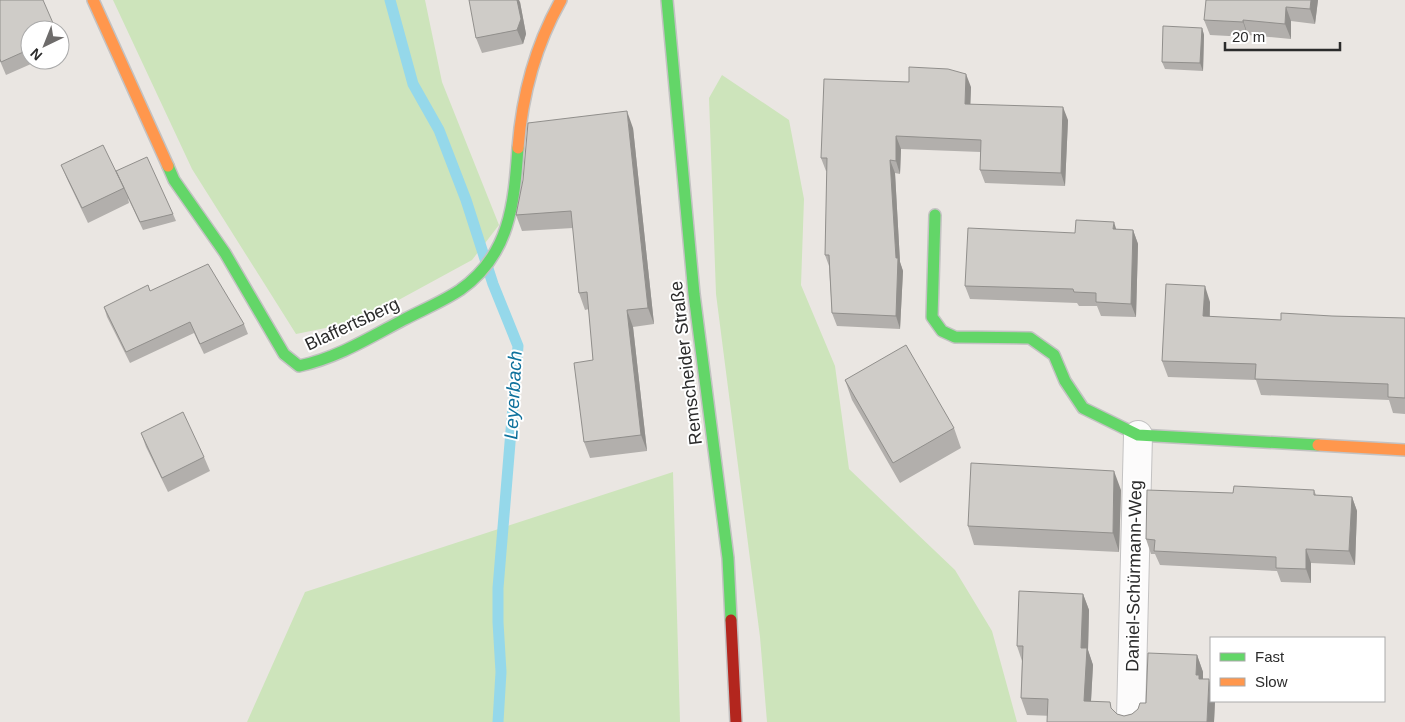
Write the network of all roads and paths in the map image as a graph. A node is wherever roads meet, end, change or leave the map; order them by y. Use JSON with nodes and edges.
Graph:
{"nodes":[{"id":1,"x":93,"y":0,"type":"edge"},
{"id":2,"x":560,"y":0,"type":"edge"},
{"id":3,"x":668,"y":0,"type":"edge"},
{"id":4,"x":935,"y":215,"type":"dead end"},
{"id":5,"x":1138,"y":434,"type":"junction"},
{"id":6,"x":1405,"y":450,"type":"edge"},
{"id":7,"x":1131,"y":717,"type":"edge"},
{"id":8,"x":736,"y":722,"type":"edge"}],
"edges":[{"from":1,"to":2,"type":"street","name":"Blaffertsberg"},
{"from":3,"to":8,"type":"street","name":"Remscheider Straße"},
{"from":4,"to":5,"type":"street"},
{"from":5,"to":6,"type":"street"},
{"from":5,"to":7,"type":"street","name":"Daniel-Schürmann-Weg"}]}
